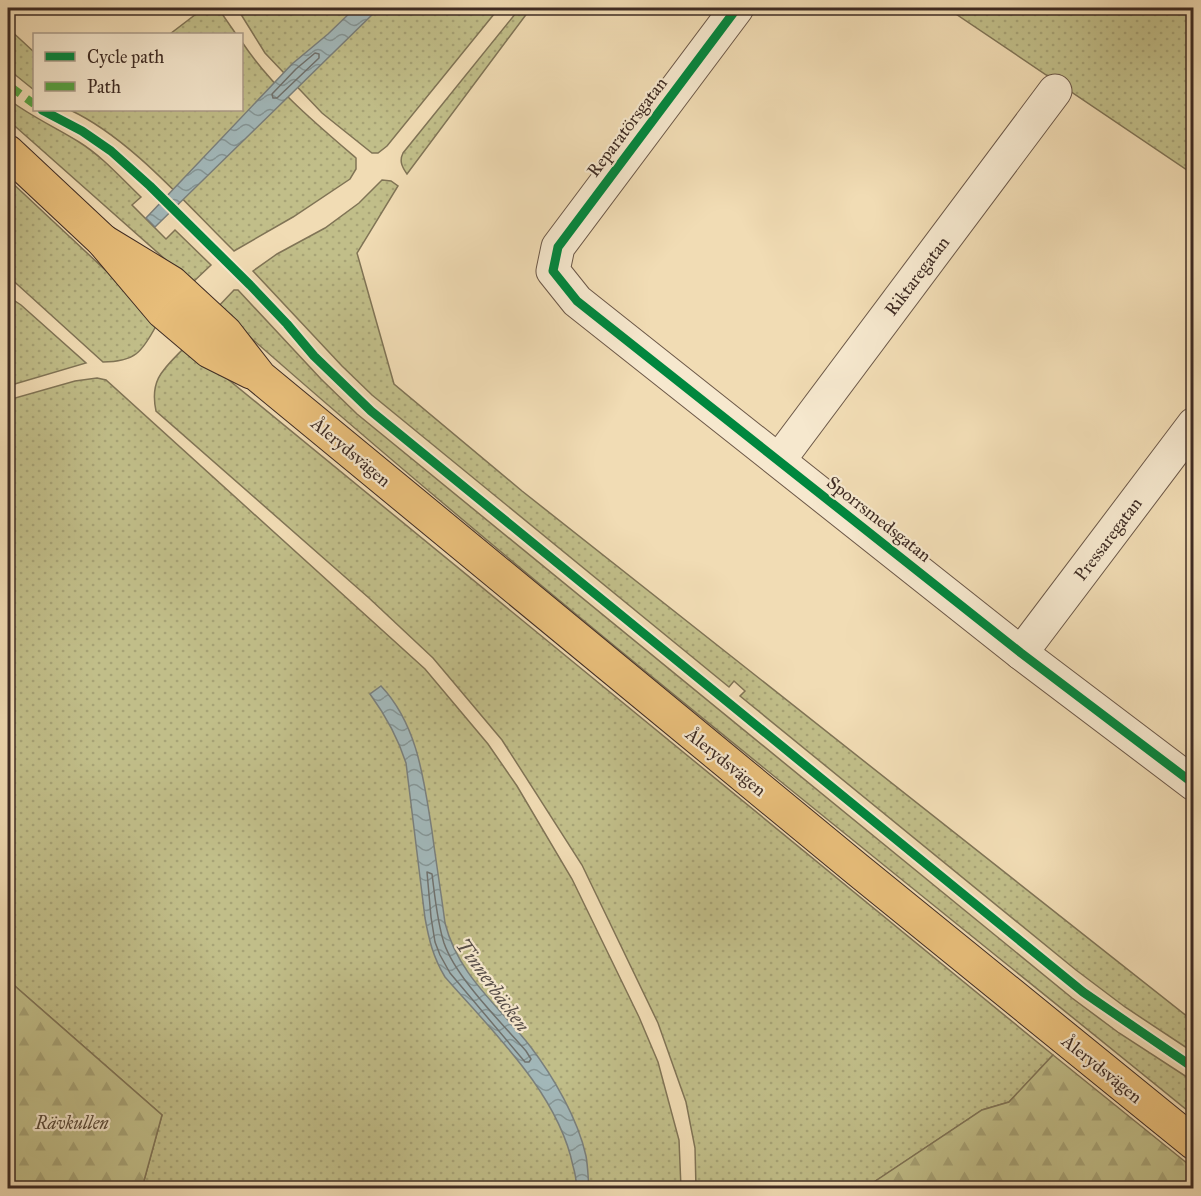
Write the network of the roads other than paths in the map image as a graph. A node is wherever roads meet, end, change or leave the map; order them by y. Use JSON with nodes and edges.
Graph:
{"nodes":[{"id":1,"x":737,"y":8,"type":"edge"},
{"id":2,"x":1055,"y":91,"type":"dead end"},
{"id":3,"x":8,"y":152,"type":"edge"},
{"id":4,"x":553,"y":271,"type":"joint"},
{"id":5,"x":1194,"y":424,"type":"edge"},
{"id":6,"x":779,"y":460,"type":"junction"},
{"id":7,"x":1021,"y":652,"type":"junction"},
{"id":8,"x":1194,"y":784,"type":"edge"},
{"id":9,"x":1194,"y":1143,"type":"edge"}],
"edges":[{"from":1,"to":4,"type":"street","name":"Reparatörsgatan"},
{"from":2,"to":6,"type":"street","name":"Riktaregatan"},
{"from":3,"to":9,"type":"main road","name":"Ålerydsvägen"},
{"from":4,"to":6,"type":"street","name":"Sporrsmedsgatan"},
{"from":5,"to":7,"type":"street","name":"Pressaregatan"},
{"from":6,"to":7,"type":"street","name":"Sporrsmedsgatan"},
{"from":7,"to":8,"type":"street","name":"Sporrsmedsgatan"}]}
